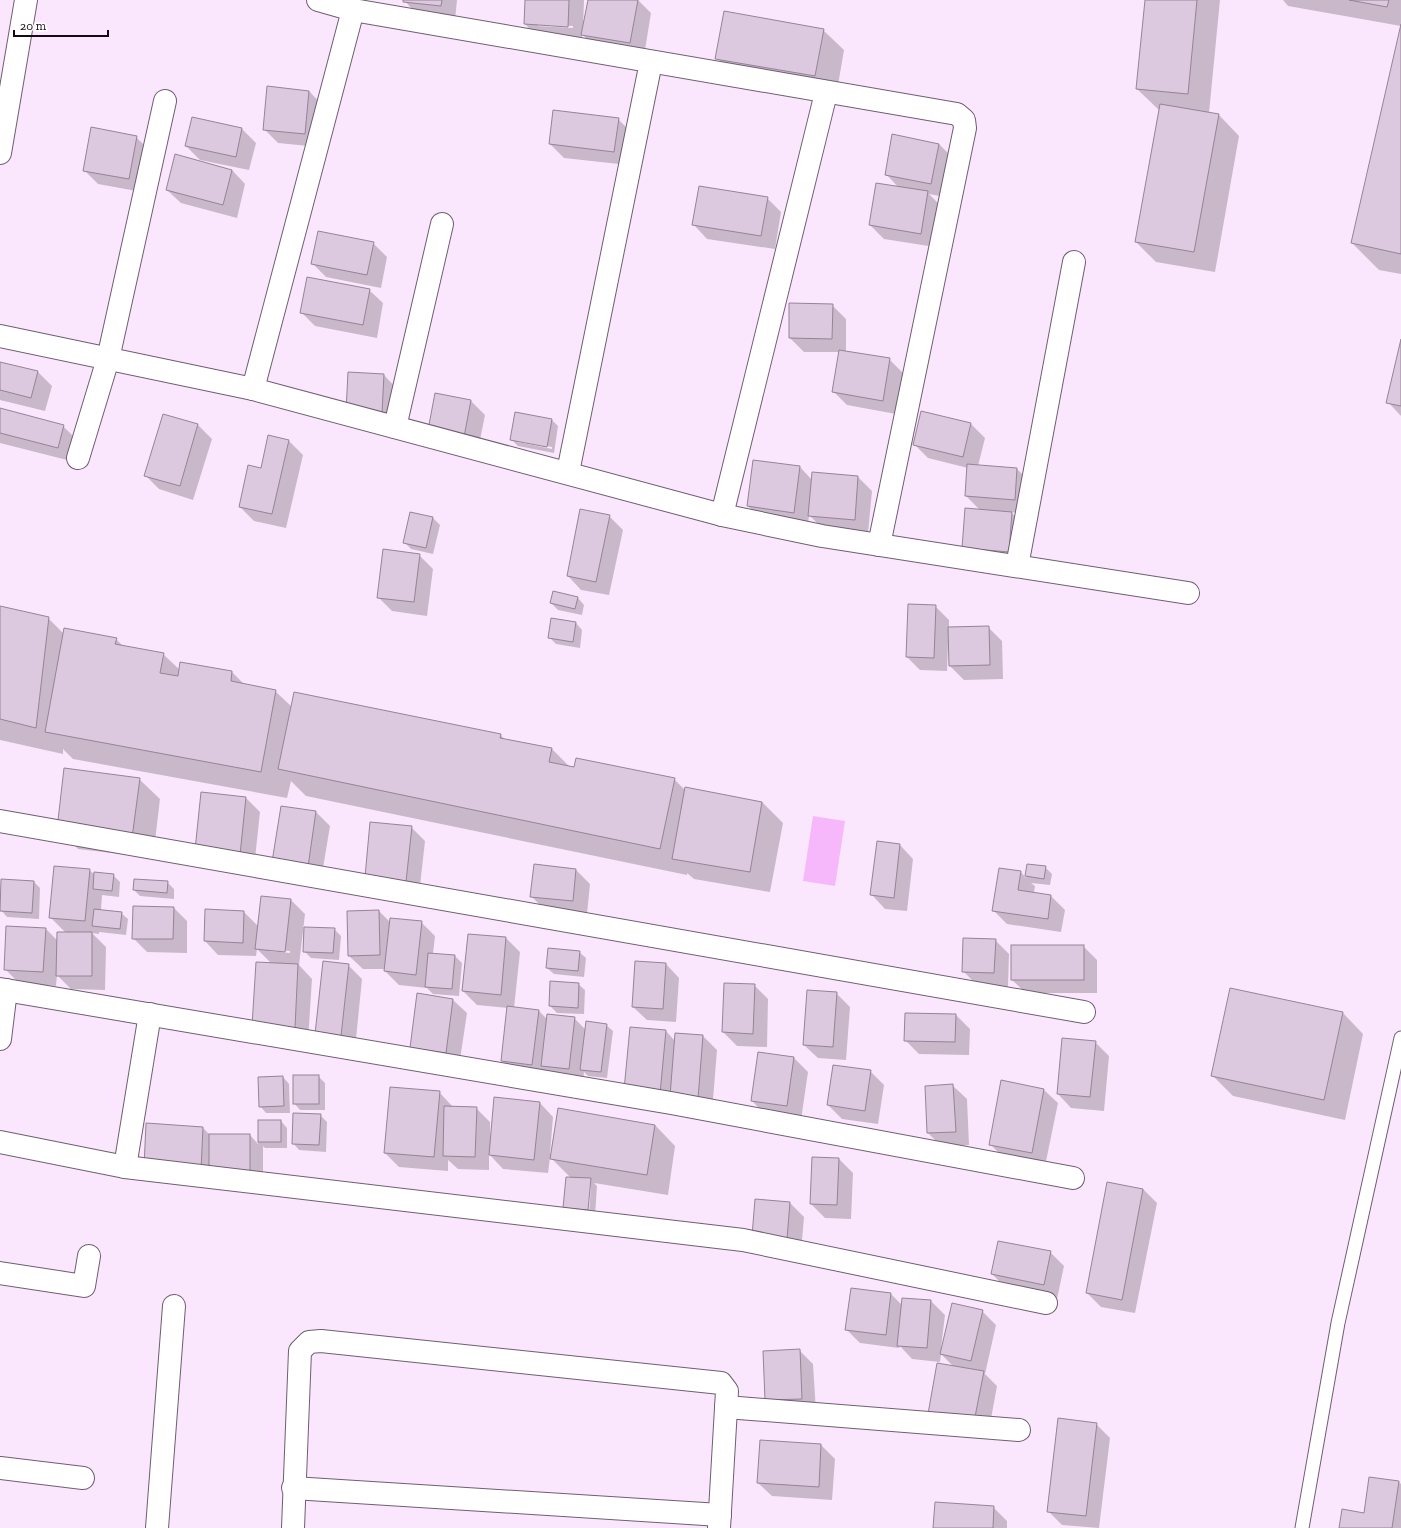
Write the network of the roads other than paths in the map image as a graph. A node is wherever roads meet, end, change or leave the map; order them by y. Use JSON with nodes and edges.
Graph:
{"nodes":[{"id":1,"x":26,"y":0,"type":"edge"},
{"id":2,"x":318,"y":0,"type":"edge"},
{"id":3,"x":353,"y":10,"type":"junction"},
{"id":4,"x":651,"y":62,"type":"junction"},
{"id":5,"x":826,"y":93,"type":"junction"},
{"id":6,"x":165,"y":101,"type":"dead end"},
{"id":7,"x":0,"y":153,"type":"edge"},
{"id":8,"x":442,"y":224,"type":"dead end"},
{"id":9,"x":1074,"y":262,"type":"dead end"},
{"id":10,"x":0,"y":336,"type":"edge"},
{"id":11,"x":108,"y":359,"type":"junction"},
{"id":12,"x":253,"y":389,"type":"junction"},
{"id":13,"x":395,"y":426,"type":"junction"},
{"id":14,"x":78,"y":458,"type":"dead end"},
{"id":15,"x":568,"y":472,"type":"junction"},
{"id":16,"x":722,"y":515,"type":"junction"},
{"id":17,"x":879,"y":545,"type":"junction"},
{"id":18,"x":1017,"y":566,"type":"junction"},
{"id":19,"x":1188,"y":593,"type":"dead end"},
{"id":20,"x":0,"y":821,"type":"edge"},
{"id":21,"x":3,"y":989,"type":"edge"},
{"id":22,"x":1084,"y":1012,"type":"dead end"},
{"id":23,"x":150,"y":1014,"type":"junction"},
{"id":24,"x":1401,"y":1038,"type":"edge"},
{"id":25,"x":0,"y":1039,"type":"edge"},
{"id":26,"x":0,"y":1142,"type":"edge"},
{"id":27,"x":126,"y":1167,"type":"junction"},
{"id":28,"x":1073,"y":1178,"type":"dead end"},
{"id":29,"x":89,"y":1256,"type":"dead end"},
{"id":30,"x":0,"y":1272,"type":"edge"},
{"id":31,"x":1046,"y":1303,"type":"dead end"},
{"id":32,"x":174,"y":1306,"type":"dead end"},
{"id":33,"x":726,"y":1408,"type":"junction"},
{"id":34,"x":1019,"y":1430,"type":"dead end"},
{"id":35,"x":0,"y":1468,"type":"edge"},
{"id":36,"x":83,"y":1478,"type":"dead end"},
{"id":37,"x":293,"y":1488,"type":"junction"},
{"id":38,"x":719,"y":1521,"type":"edge"},
{"id":39,"x":157,"y":1528,"type":"edge"},
{"id":40,"x":293,"y":1528,"type":"edge"},
{"id":41,"x":1302,"y":1528,"type":"edge"}],
"edges":[{"from":1,"to":7,"type":"street"},
{"from":2,"to":3,"type":"street"},
{"from":3,"to":4,"type":"street"},
{"from":3,"to":12,"type":"street"},
{"from":4,"to":5,"type":"street"},
{"from":4,"to":15,"type":"street"},
{"from":5,"to":16,"type":"street"},
{"from":5,"to":17,"type":"street"},
{"from":6,"to":11,"type":"street"},
{"from":8,"to":13,"type":"street"},
{"from":9,"to":18,"type":"street"},
{"from":10,"to":11,"type":"street"},
{"from":11,"to":12,"type":"street"},
{"from":11,"to":14,"type":"street"},
{"from":12,"to":13,"type":"street"},
{"from":13,"to":15,"type":"street"},
{"from":15,"to":16,"type":"street"},
{"from":16,"to":17,"type":"street"},
{"from":17,"to":18,"type":"street"},
{"from":18,"to":19,"type":"street"},
{"from":20,"to":22,"type":"street"},
{"from":21,"to":23,"type":"street"},
{"from":21,"to":25,"type":"street"},
{"from":23,"to":27,"type":"street"},
{"from":23,"to":28,"type":"street"},
{"from":24,"to":41,"type":"lane"},
{"from":26,"to":27,"type":"street"},
{"from":27,"to":31,"type":"street"},
{"from":29,"to":30,"type":"street"},
{"from":32,"to":39,"type":"street"},
{"from":33,"to":34,"type":"street"},
{"from":33,"to":37,"type":"street"},
{"from":33,"to":38,"type":"street"},
{"from":35,"to":36,"type":"street"},
{"from":37,"to":38,"type":"street"},
{"from":37,"to":40,"type":"street"}]}
